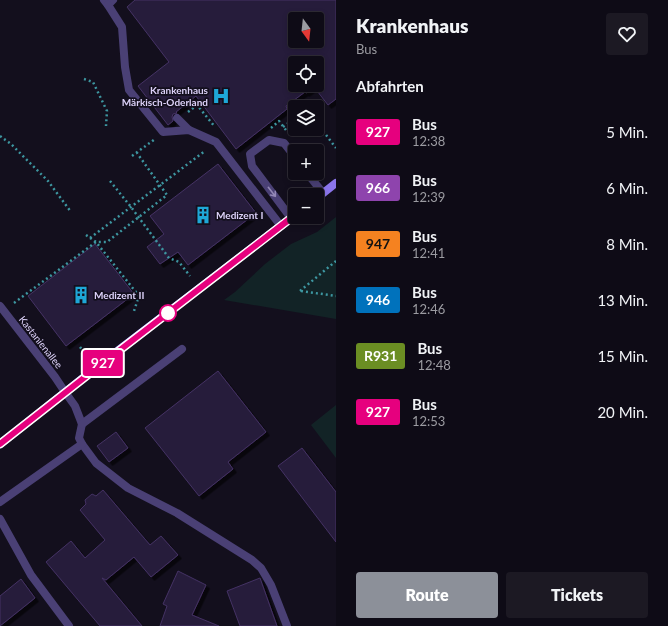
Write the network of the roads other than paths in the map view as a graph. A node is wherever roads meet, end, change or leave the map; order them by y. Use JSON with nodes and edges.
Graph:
{"nodes":[{"id":1,"x":108,"y":2,"type":"edge"},
{"id":2,"x":178,"y":118,"type":"road end"},
{"id":3,"x":189,"y":130,"type":"junction"},
{"id":4,"x":288,"y":148,"type":"edge"},
{"id":5,"x":336,"y":183,"type":"edge"},
{"id":6,"x":324,"y":193,"type":"edge"},
{"id":7,"x":288,"y":210,"type":"edge"},
{"id":8,"x":288,"y":220,"type":"edge"},
{"id":9,"x":281,"y":226,"type":"junction"},
{"id":10,"x":2,"y":308,"type":"edge"},
{"id":11,"x":182,"y":349,"type":"dead end"},
{"id":12,"x":65,"y":392,"type":"junction"},
{"id":13,"x":82,"y":424,"type":"junction"},
{"id":14,"x":0,"y":444,"type":"edge"},
{"id":15,"x":82,"y":444,"type":"junction"},
{"id":16,"x":0,"y":502,"type":"edge"},
{"id":17,"x":0,"y":519,"type":"edge"},
{"id":18,"x":69,"y":626,"type":"edge"},
{"id":19,"x":287,"y":626,"type":"edge"}],
"edges":[{"from":1,"to":3,"type":"street"},
{"from":2,"to":3,"type":"street"},
{"from":3,"to":9,"type":"street"},
{"from":4,"to":7,"type":"street","one_way":true},
{"from":5,"to":6,"type":"main road"},
{"from":8,"to":9,"type":"main road"},
{"from":9,"to":12,"type":"main road"},
{"from":10,"to":12,"type":"street","name":"Kastanienallee"},
{"from":11,"to":13,"type":"street"},
{"from":12,"to":13,"type":"street","name":"Kastanienallee"},
{"from":12,"to":14,"type":"main road"},
{"from":13,"to":15,"type":"street"},
{"from":15,"to":16,"type":"street"},
{"from":15,"to":19,"type":"street"},
{"from":17,"to":18,"type":"street"}]}
